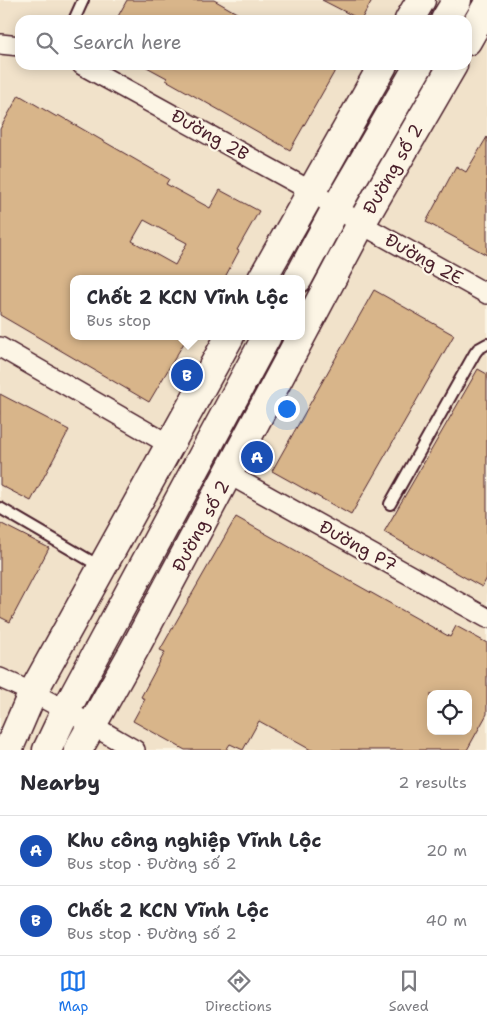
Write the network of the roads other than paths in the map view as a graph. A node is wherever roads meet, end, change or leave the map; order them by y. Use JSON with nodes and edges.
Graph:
{"nodes":[{"id":1,"x":83,"y":0,"type":"edge"},
{"id":2,"x":421,"y":0,"type":"edge"},
{"id":3,"x":457,"y":0,"type":"edge"},
{"id":4,"x":487,"y":6,"type":"edge"},
{"id":5,"x":76,"y":15,"type":"edge"},
{"id":6,"x":412,"y":15,"type":"edge"},
{"id":7,"x":448,"y":15,"type":"edge"},
{"id":8,"x":472,"y":32,"type":"edge"},
{"id":9,"x":0,"y":44,"type":"edge"},
{"id":10,"x":15,"y":46,"type":"edge"},
{"id":11,"x":91,"y":70,"type":"edge"},
{"id":12,"x":380,"y":70,"type":"edge"},
{"id":13,"x":416,"y":70,"type":"edge"},
{"id":14,"x":450,"y":70,"type":"edge"},
{"id":15,"x":311,"y":191,"type":"junction"},
{"id":16,"x":336,"y":208,"type":"junction"},
{"id":17,"x":361,"y":224,"type":"junction"},
{"id":18,"x":264,"y":275,"type":"edge"},
{"id":19,"x":300,"y":275,"type":"edge"},
{"id":20,"x":487,"y":294,"type":"edge"},
{"id":21,"x":305,"y":329,"type":"edge"},
{"id":22,"x":228,"y":340,"type":"edge"},
{"id":23,"x":265,"y":340,"type":"edge"},
{"id":24,"x":299,"y":340,"type":"edge"},
{"id":25,"x":487,"y":344,"type":"edge"},
{"id":26,"x":0,"y":347,"type":"edge"},
{"id":27,"x":170,"y":445,"type":"junction"},
{"id":28,"x":228,"y":474,"type":"junction"},
{"id":29,"x":390,"y":504,"type":"dead end"},
{"id":30,"x":0,"y":508,"type":"edge"},
{"id":31,"x":102,"y":568,"type":"junction"},
{"id":32,"x":487,"y":618,"type":"edge"},
{"id":33,"x":0,"y":678,"type":"edge"},
{"id":34,"x":33,"y":692,"type":"junction"},
{"id":35,"x":66,"y":710,"type":"junction"},
{"id":36,"x":92,"y":725,"type":"junction"},
{"id":37,"x":8,"y":750,"type":"edge"},
{"id":38,"x":48,"y":750,"type":"edge"},
{"id":39,"x":78,"y":750,"type":"edge"},
{"id":40,"x":135,"y":750,"type":"edge"}],
"edges":[{"from":1,"to":5,"type":"lane"},
{"from":2,"to":6,"type":"main road"},
{"from":3,"to":7,"type":"main road"},
{"from":4,"to":8,"type":"main road"},
{"from":9,"to":10,"type":"street"},
{"from":11,"to":15,"type":"street","name":"Đường 2B"},
{"from":12,"to":15,"type":"main road"},
{"from":13,"to":16,"type":"main road","name":"Đường số 2"},
{"from":14,"to":17,"type":"main road","name":"Đường số 2"},
{"from":15,"to":16,"type":"street","name":"Đường 2B"},
{"from":15,"to":18,"type":"main road"},
{"from":16,"to":17,"type":"street","name":"Đường 2E"},
{"from":16,"to":19,"type":"main road","name":"Đường số 2"},
{"from":17,"to":20,"type":"street","name":"Đường 2E"},
{"from":17,"to":21,"type":"main road","name":"Đường số 2"},
{"from":22,"to":27,"type":"main road"},
{"from":23,"to":35,"type":"main road","name":"Đường số 2"},
{"from":24,"to":28,"type":"main road","name":"Đường số 2"},
{"from":25,"to":29,"type":"lane"},
{"from":26,"to":27,"type":"street"},
{"from":27,"to":31,"type":"main road"},
{"from":28,"to":32,"type":"street","name":"Đường P7"},
{"from":28,"to":36,"type":"main road","name":"Đường số 2"},
{"from":30,"to":31,"type":"lane"},
{"from":31,"to":34,"type":"main road"},
{"from":33,"to":34,"type":"street"},
{"from":34,"to":35,"type":"street"},
{"from":34,"to":37,"type":"main road"},
{"from":35,"to":36,"type":"street"},
{"from":35,"to":38,"type":"main road","name":"Đường số 2"},
{"from":36,"to":39,"type":"main road","name":"Đường số 2"},
{"from":36,"to":40,"type":"street"}]}
